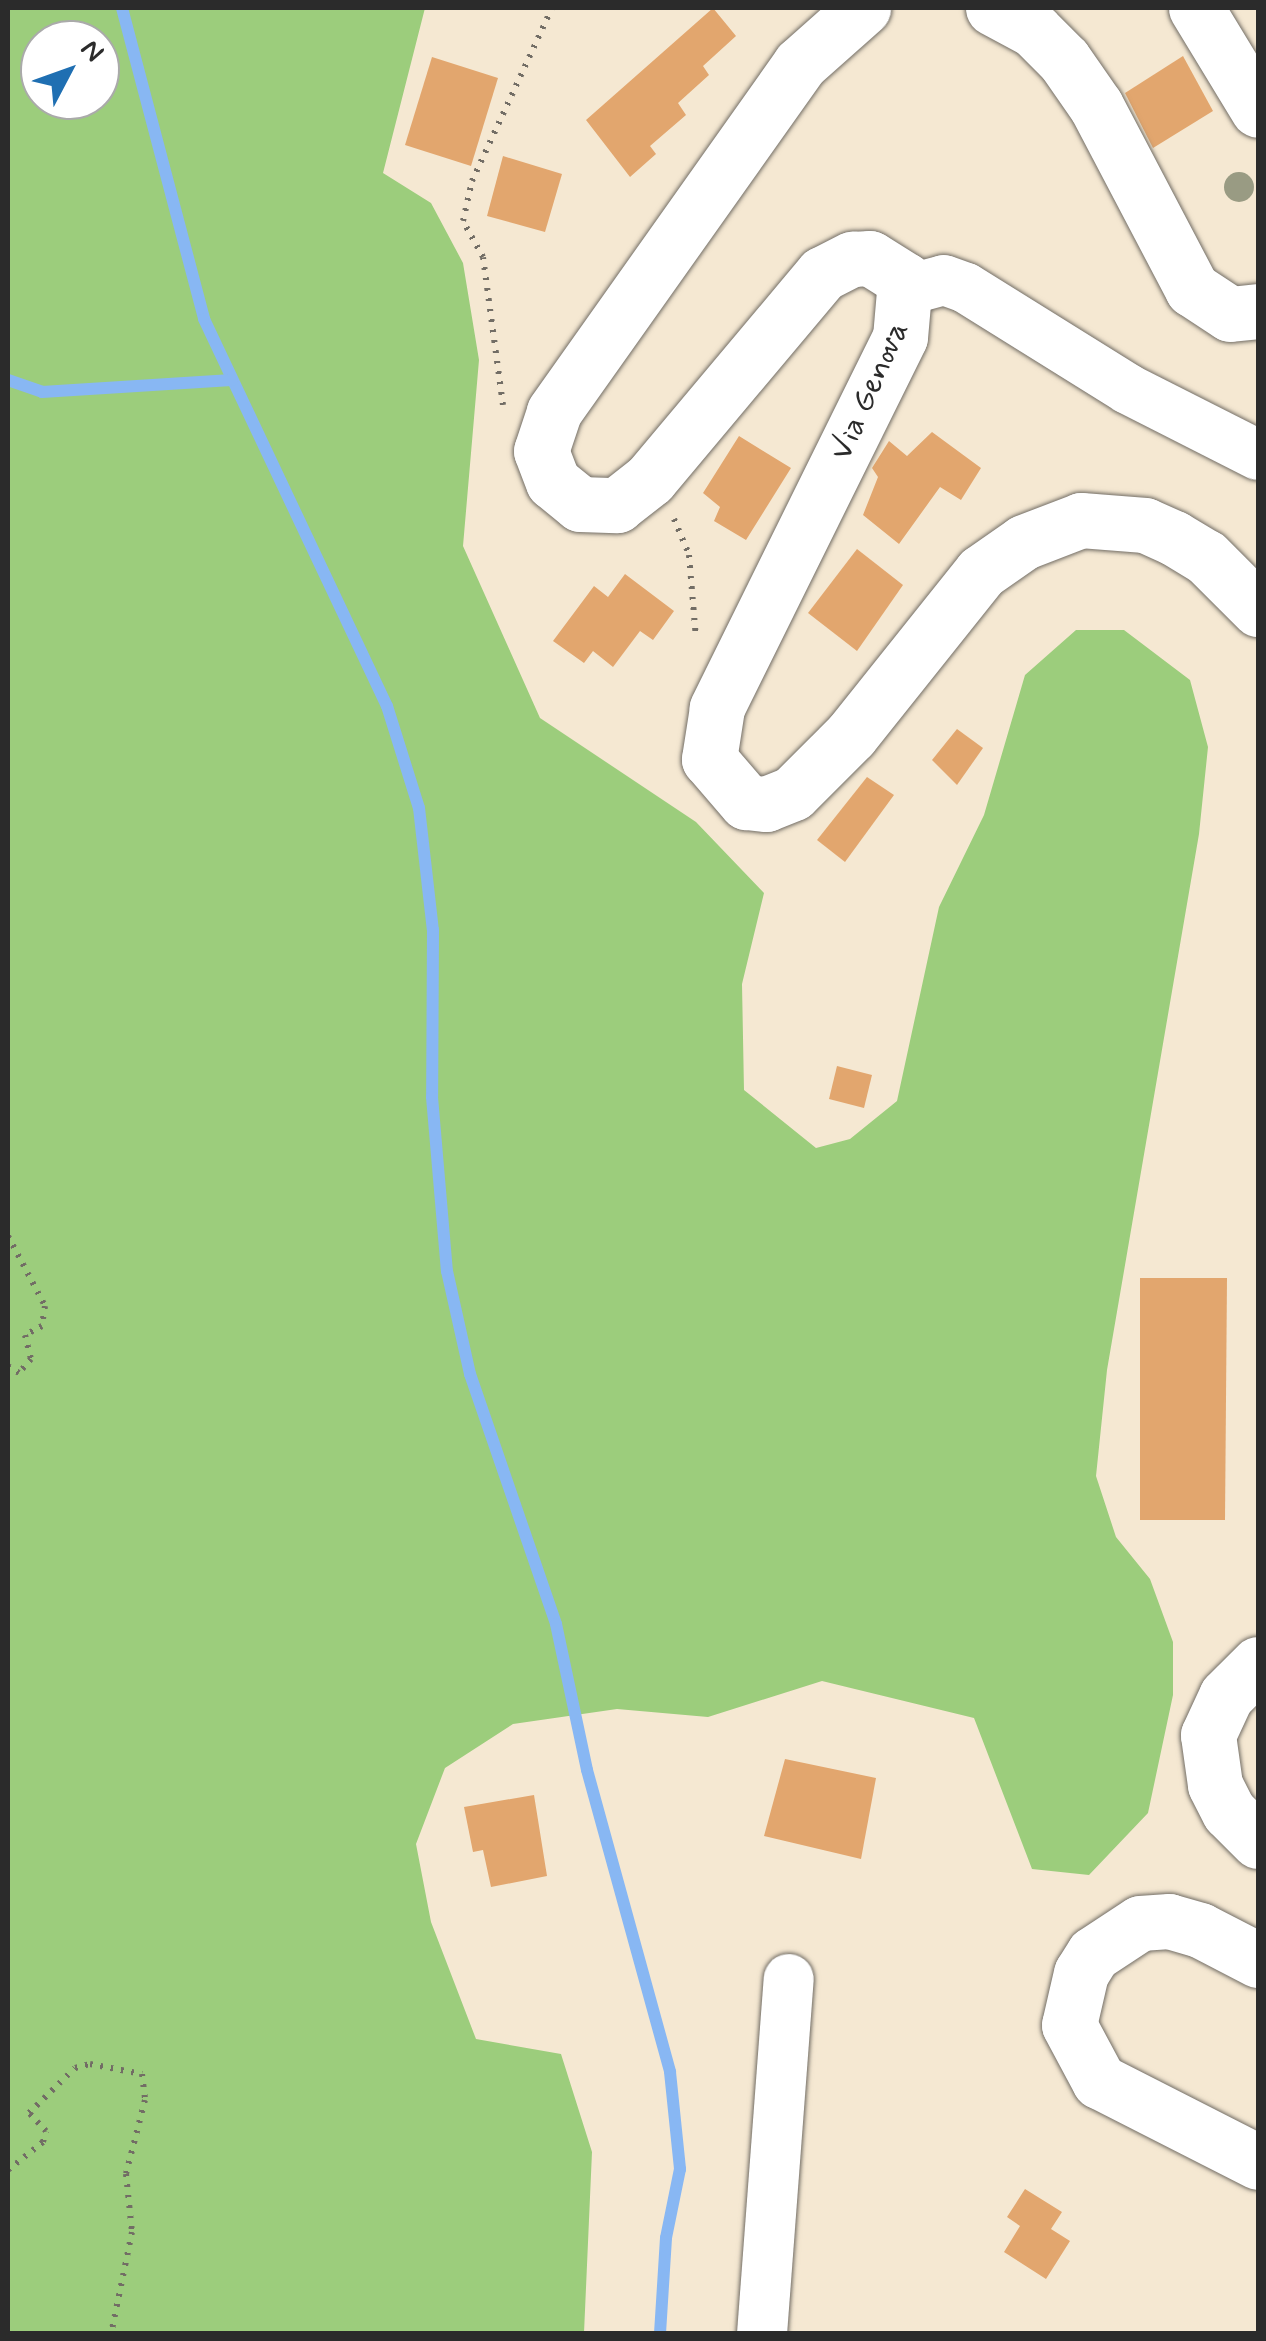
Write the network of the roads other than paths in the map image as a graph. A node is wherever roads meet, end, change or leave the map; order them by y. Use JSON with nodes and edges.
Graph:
{"nodes":[{"id":1,"x":862,"y":8,"type":"edge"},
{"id":2,"x":993,"y":8,"type":"edge"},
{"id":3,"x":1196,"y":8,"type":"edge"},
{"id":4,"x":1258,"y":110,"type":"edge"},
{"id":5,"x":908,"y":290,"type":"junction"},
{"id":6,"x":1258,"y":311,"type":"edge"},
{"id":7,"x":1258,"y":455,"type":"edge"},
{"id":8,"x":1258,"y":608,"type":"edge"},
{"id":9,"x":1258,"y":1664,"type":"edge"},
{"id":10,"x":1258,"y":1840,"type":"edge"},
{"id":11,"x":1258,"y":1960,"type":"edge"},
{"id":12,"x":790,"y":1979,"type":"dead end"},
{"id":13,"x":1258,"y":2162,"type":"edge"},
{"id":14,"x":762,"y":2334,"type":"edge"}],
"edges":[{"from":1,"to":5,"type":"main road","name":"Via Genova"},
{"from":2,"to":6,"type":"main road"},
{"from":3,"to":4,"type":"main road"},
{"from":5,"to":7,"type":"street"},
{"from":5,"to":8,"type":"main road","name":"Via Genova"},
{"from":9,"to":10,"type":"main road"},
{"from":11,"to":13,"type":"main road"},
{"from":12,"to":14,"type":"street"}]}
